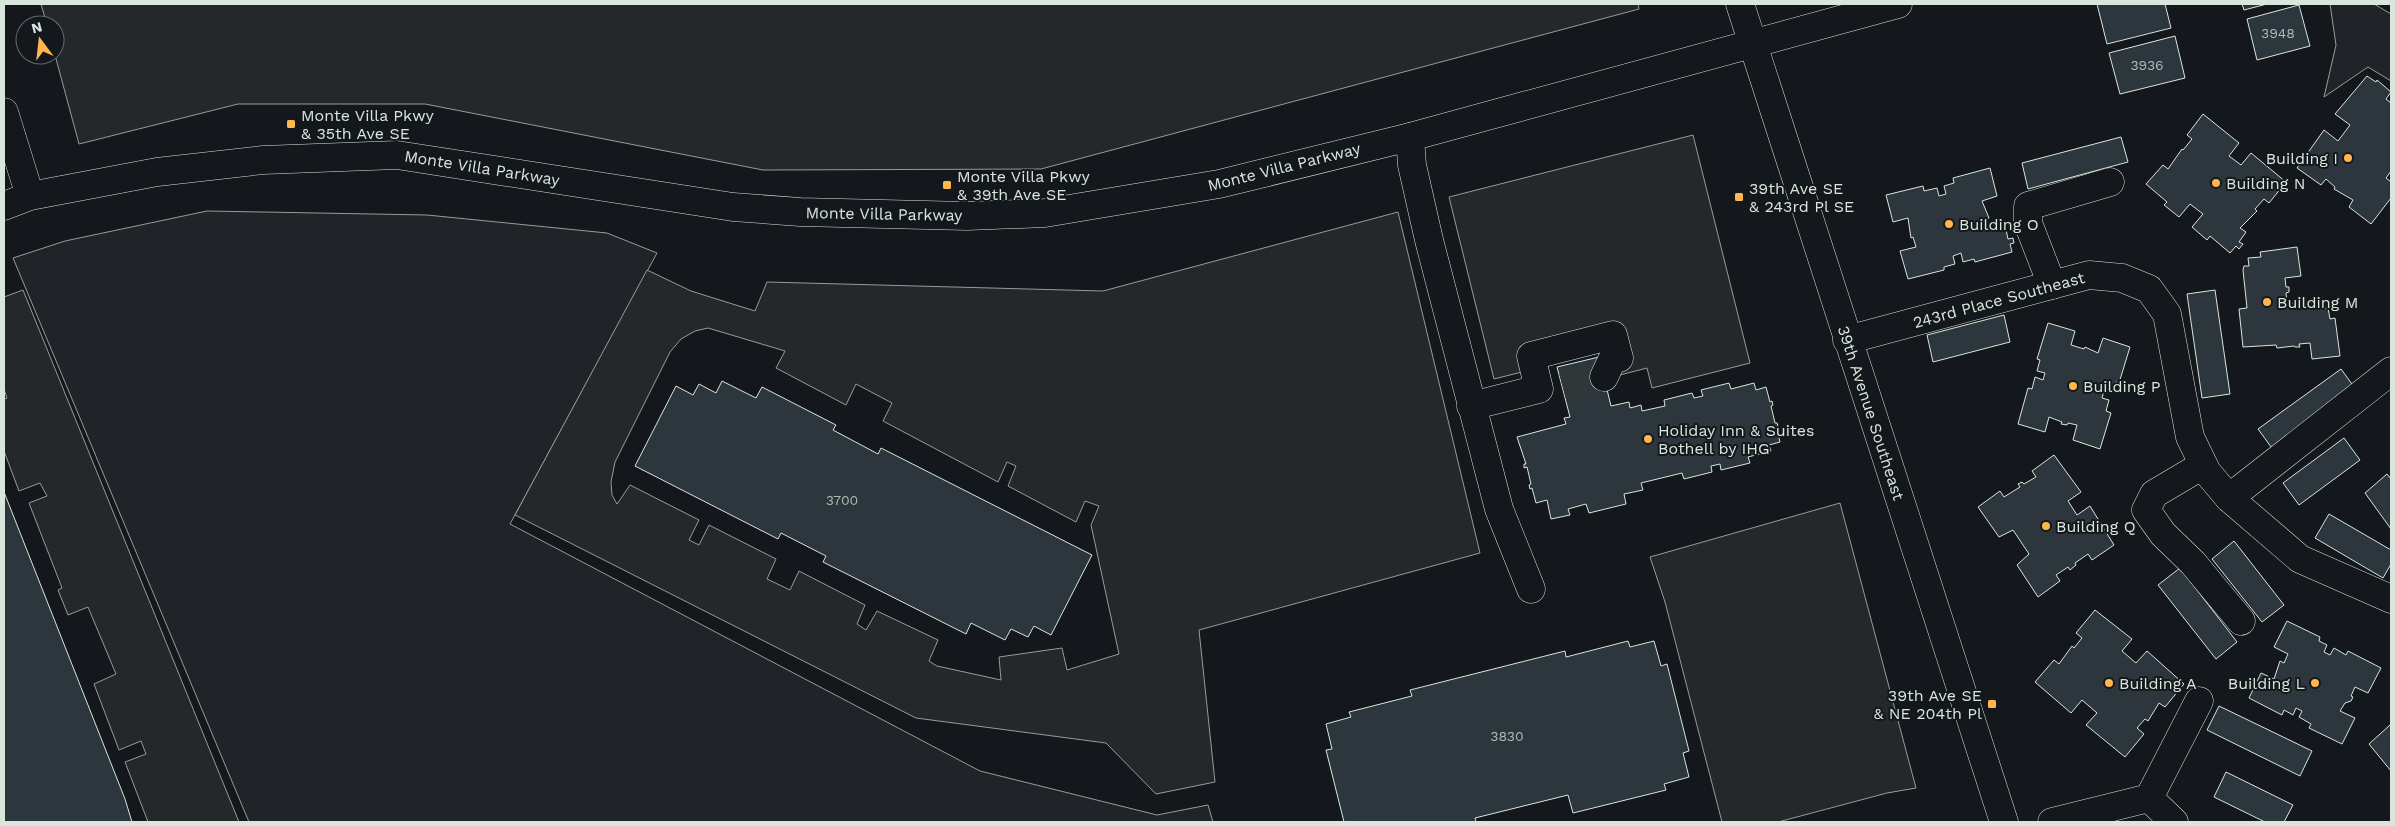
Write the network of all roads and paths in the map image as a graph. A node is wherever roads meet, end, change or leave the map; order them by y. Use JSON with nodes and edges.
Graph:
{"nodes":[{"id":1,"x":1740,"y":4,"type":"edge"},
{"id":2,"x":1898,"y":4,"type":"edge"},
{"id":3,"x":1753,"y":44,"type":"junction"},
{"id":4,"x":4,"y":112,"type":"edge"},
{"id":5,"x":1410,"y":137,"type":"junction"},
{"id":6,"x":2110,"y":182,"type":"dead end"},
{"id":7,"x":30,"y":196,"type":"junction"},
{"id":8,"x":4,"y":206,"type":"edge"},
{"id":9,"x":2052,"y":285,"type":"junction"},
{"id":10,"x":1847,"y":340,"type":"junction"},
{"id":11,"x":2391,"y":371,"type":"edge"},
{"id":12,"x":1604,"y":377,"type":"tunnel mouth"},
{"id":13,"x":1471,"y":406,"type":"junction"},
{"id":14,"x":2203,"y":465,"type":"junction"},
{"id":15,"x":2229,"y":498,"type":"junction"},
{"id":16,"x":1531,"y":589,"type":"dead end"},
{"id":17,"x":2391,"y":599,"type":"edge"},
{"id":18,"x":2241,"y":621,"type":"dead end"},
{"id":19,"x":2199,"y":701,"type":"dead end"},
{"id":20,"x":2149,"y":798,"type":"junction"},
{"id":21,"x":2004,"y":822,"type":"edge"},
{"id":22,"x":2052,"y":822,"type":"edge"},
{"id":23,"x":2174,"y":822,"type":"edge"}],
"edges":[{"from":1,"to":3,"type":"street","name":"39th Avenue Southeast"},
{"from":2,"to":3,"type":"street","name":"Monte Villa Parkway"},
{"from":3,"to":5,"type":"street","name":"Monte Villa Parkway"},
{"from":3,"to":10,"type":"street","name":"39th Avenue Southeast"},
{"from":4,"to":7,"type":"street"},
{"from":5,"to":7,"type":"street","name":"Monte Villa Parkway"},
{"from":5,"to":13,"type":"street"},
{"from":6,"to":9,"type":"street"},
{"from":7,"to":8,"type":"street","name":"Monte Villa Parkway"},
{"from":9,"to":10,"type":"street","name":"243rd Place Southeast"},
{"from":9,"to":14,"type":"street","name":"243rd Place Southeast"},
{"from":10,"to":21,"type":"street","name":"39th Avenue Southeast"},
{"from":11,"to":15,"type":"street"},
{"from":12,"to":13,"type":"street"},
{"from":13,"to":16,"type":"street"},
{"from":14,"to":15,"type":"street","name":"243rd Place Southeast"},
{"from":14,"to":18,"type":"street"},
{"from":15,"to":17,"type":"street","name":"243rd Place Southeast"},
{"from":19,"to":20,"type":"street"},
{"from":20,"to":22,"type":"street"},
{"from":20,"to":23,"type":"street"}]}
